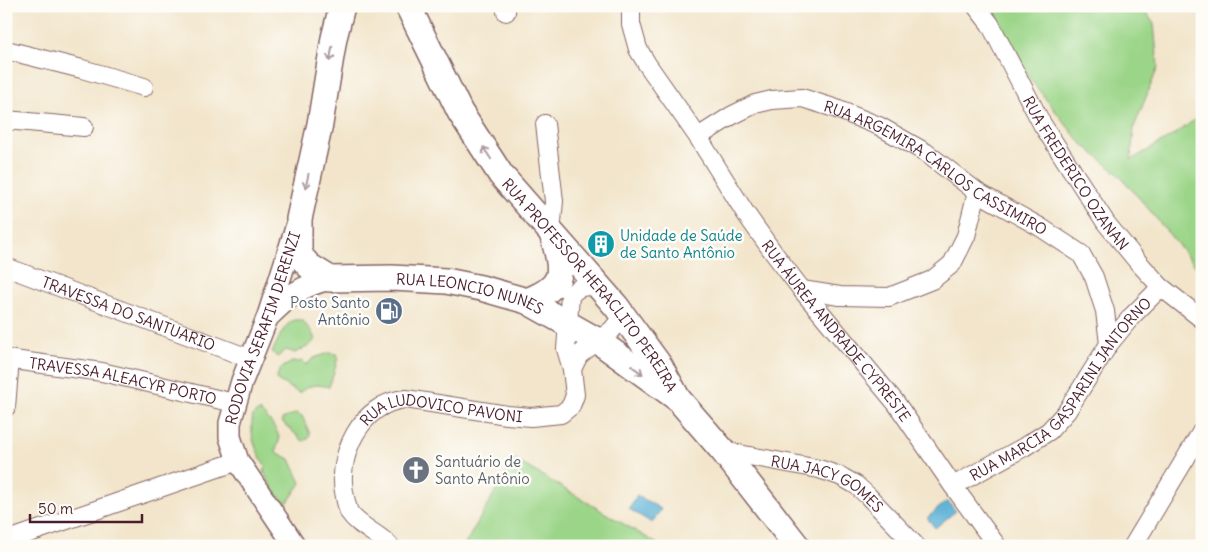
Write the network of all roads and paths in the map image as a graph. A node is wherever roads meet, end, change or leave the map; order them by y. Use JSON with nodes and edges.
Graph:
{"nodes":[{"id":1,"x":342,"y":6,"type":"edge"},
{"id":2,"x":408,"y":6,"type":"edge"},
{"id":3,"x":631,"y":6,"type":"edge"},
{"id":4,"x":976,"y":6,"type":"edge"},
{"id":5,"x":6,"y":50,"type":"edge"},
{"id":6,"x":144,"y":87,"type":"dead end"},
{"id":7,"x":6,"y":120,"type":"edge"},
{"id":8,"x":544,"y":124,"type":"dead end"},
{"id":9,"x":84,"y":127,"type":"dead end"},
{"id":10,"x":698,"y":137,"type":"junction"},
{"id":11,"x":977,"y":192,"type":"junction"},
{"id":12,"x":299,"y":219,"type":"junction"},
{"id":13,"x":551,"y":232,"type":"junction"},
{"id":14,"x":6,"y":267,"type":"edge"},
{"id":15,"x":330,"y":279,"type":"junction"},
{"id":16,"x":596,"y":286,"type":"junction"},
{"id":17,"x":1161,"y":287,"type":"junction"},
{"id":18,"x":802,"y":290,"type":"junction"},
{"id":19,"x":527,"y":301,"type":"junction"},
{"id":20,"x":268,"y":316,"type":"junction"},
{"id":21,"x":623,"y":316,"type":"junction"},
{"id":22,"x":1202,"y":319,"type":"edge"},
{"id":23,"x":567,"y":322,"type":"junction"},
{"id":24,"x":598,"y":341,"type":"junction"},
{"id":25,"x":1109,"y":344,"type":"junction"},
{"id":26,"x":8,"y":359,"type":"edge"},
{"id":27,"x":251,"y":359,"type":"junction"},
{"id":28,"x":572,"y":369,"type":"junction"},
{"id":29,"x":678,"y":399,"type":"junction"},
{"id":30,"x":234,"y":404,"type":"junction"},
{"id":31,"x":6,"y":408,"type":"edge"},
{"id":32,"x":1202,"y":431,"type":"edge"},
{"id":33,"x":723,"y":451,"type":"junction"},
{"id":34,"x":238,"y":461,"type":"junction"},
{"id":35,"x":952,"y":486,"type":"junction"},
{"id":36,"x":6,"y":541,"type":"edge"},
{"id":37,"x":295,"y":546,"type":"edge"},
{"id":38,"x":390,"y":546,"type":"edge"},
{"id":39,"x":797,"y":546,"type":"edge"},
{"id":40,"x":916,"y":546,"type":"edge"},
{"id":41,"x":997,"y":546,"type":"edge"},
{"id":42,"x":1133,"y":546,"type":"edge"}],
"edges":[{"from":1,"to":12,"type":"main road","name":"RODOVIA SERAFIM DERENZI","one_way":true},
{"from":13,"to":2,"type":"main road","name":"RUA PROFESSOR HERACLITO PEREIRA","one_way":true},
{"from":3,"to":10,"type":"street","name":"RUA ÁUREA ANDRADE CYPRESTE"},
{"from":4,"to":17,"type":"street","name":"RUA FREDERICO OZANAN"},
{"from":5,"to":6,"type":"street"},
{"from":7,"to":9,"type":"street"},
{"from":8,"to":13,"type":"street"},
{"from":10,"to":11,"type":"street","name":"RUA ARGEMIRA CARLOS CASSIMIRO"},
{"from":10,"to":18,"type":"street","name":"RUA ÁUREA ANDRADE CYPRESTE"},
{"from":11,"to":18,"type":"street"},
{"from":11,"to":25,"type":"street","name":"RUA ARGEMIRA CARLOS CASSIMIRO"},
{"from":12,"to":15,"type":"main road"},
{"from":12,"to":20,"type":"street","name":"RODOVIA SERAFIM DERENZI"},
{"from":13,"to":16,"type":"main road","name":"RUA PROFESSOR HERACLITO PEREIRA"},
{"from":13,"to":19,"type":"main road"},
{"from":14,"to":27,"type":"street","name":"TRAVESSA DO SANTUARIO"},
{"from":15,"to":19,"type":"main road","name":"RUA LEONCIO NUNES"},
{"from":15,"to":20,"type":"street","name":"RUA LEONCIO NUNES"},
{"from":16,"to":21,"type":"main road","name":"RUA PROFESSOR HERACLITO PEREIRA"},
{"from":16,"to":23,"type":"street"},
{"from":17,"to":22,"type":"street","name":"RUA FREDERICO OZANAN"},
{"from":17,"to":25,"type":"street","name":"RUA MARCIA GASPARINI JANTORNO"},
{"from":18,"to":35,"type":"street","name":"RUA ÁUREA ANDRADE CYPRESTE"},
{"from":19,"to":23,"type":"main road","name":"RUA LEONCIO NUNES"},
{"from":20,"to":27,"type":"street","name":"RODOVIA SERAFIM DERENZI"},
{"from":21,"to":24,"type":"street"},
{"from":21,"to":29,"type":"main road","name":"RUA PROFESSOR HERACLITO PEREIRA"},
{"from":23,"to":24,"type":"main road","name":"RUA LEONCIO NUNES"},
{"from":23,"to":28,"type":"street","name":"RUA LUDOVICO PAVONI"},
{"from":24,"to":28,"type":"street"},
{"from":24,"to":29,"type":"main road","one_way":true},
{"from":25,"to":35,"type":"street","name":"RUA MARCIA GASPARINI JANTORNO"},
{"from":26,"to":30,"type":"street","name":"TRAVESSA ALEACYR PORTO"},
{"from":26,"to":31,"type":"street","name":"TRAVESSA ALEACYR PORTO"},
{"from":27,"to":30,"type":"street","name":"RODOVIA SERAFIM DERENZI"},
{"from":28,"to":38,"type":"street","name":"RUA LUDOVICO PAVONI"},
{"from":29,"to":33,"type":"main road","name":"RUA PROFESSOR HERACLITO PEREIRA"},
{"from":30,"to":34,"type":"street","name":"RODOVIA SERAFIM DERENZI"},
{"from":32,"to":42,"type":"street"},
{"from":33,"to":39,"type":"main road","name":"RUA PROFESSOR HERACLITO PEREIRA"},
{"from":33,"to":40,"type":"street","name":"RUA JACY GOMES"},
{"from":34,"to":36,"type":"street"},
{"from":34,"to":37,"type":"street","name":"RODOVIA SERAFIM DERENZI"},
{"from":35,"to":41,"type":"street","name":"RUA ÁUREA ANDRADE CYPRESTE"}]}
